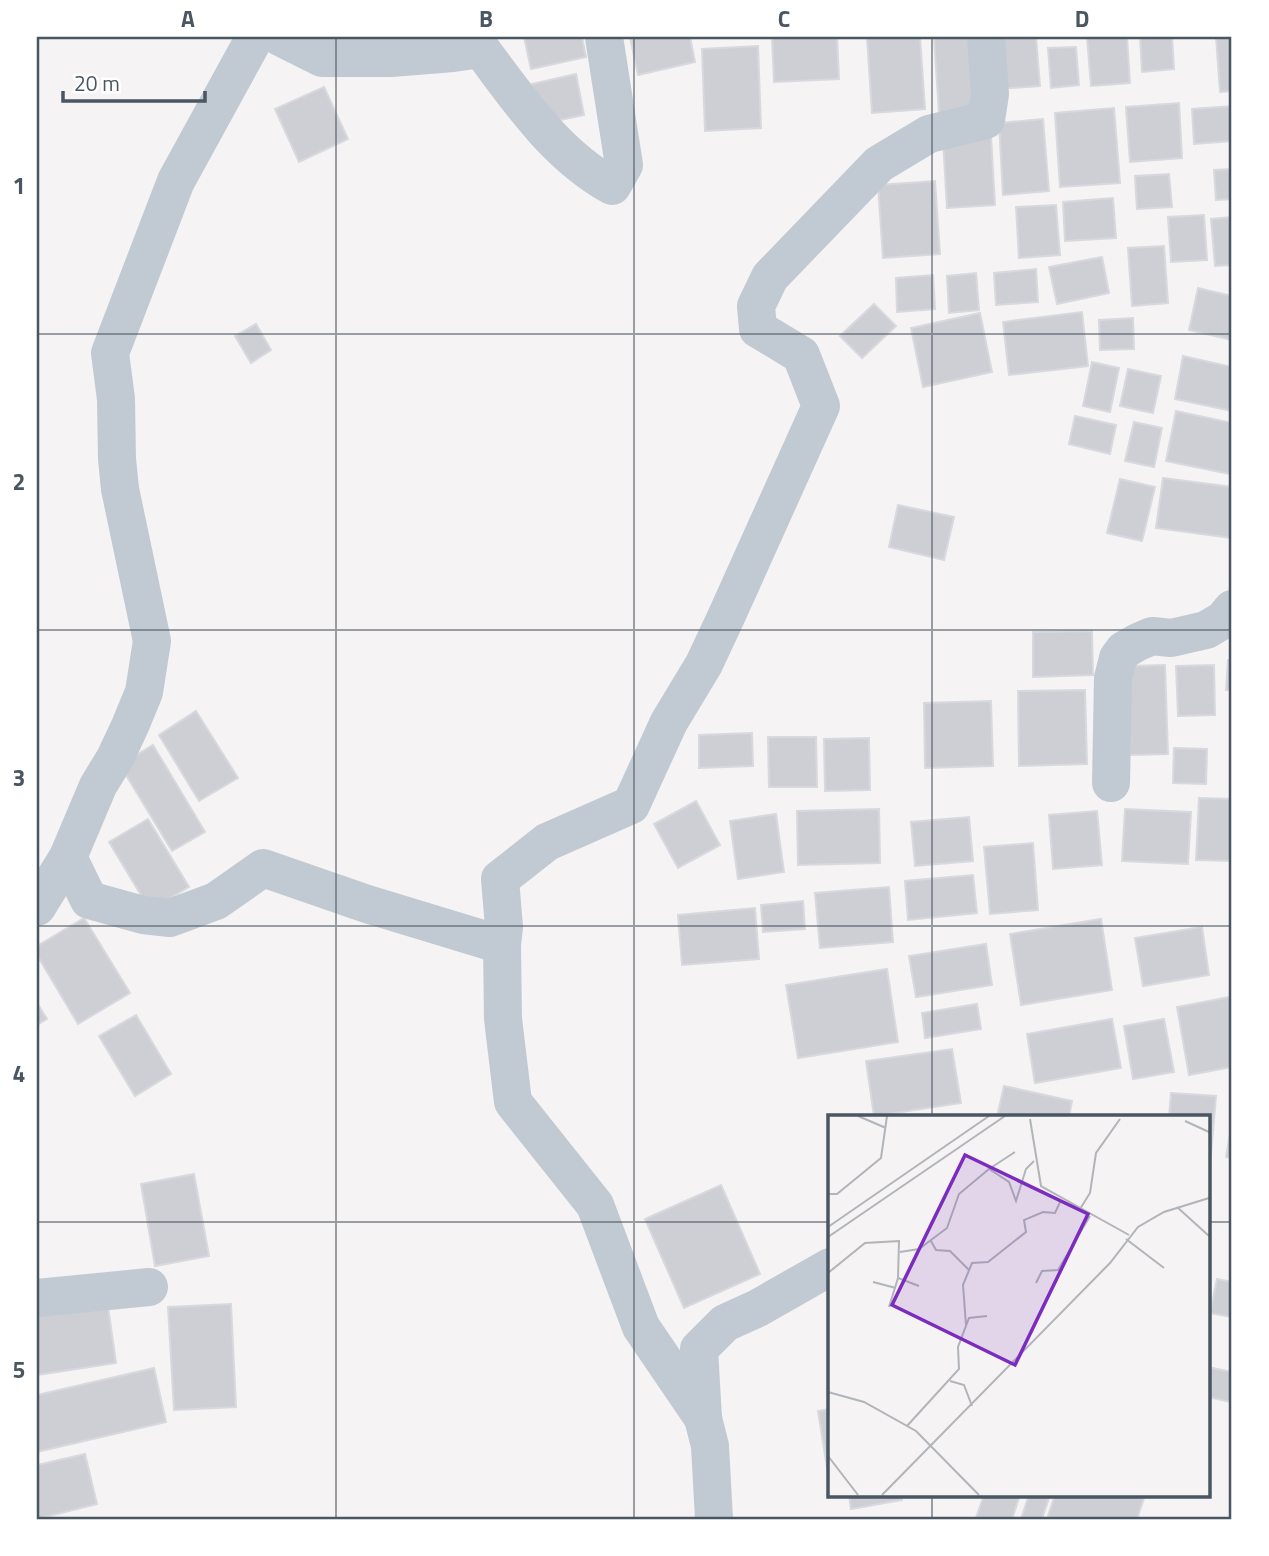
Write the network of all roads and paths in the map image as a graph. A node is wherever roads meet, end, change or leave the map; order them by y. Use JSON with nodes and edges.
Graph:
{"nodes":[{"id":1,"x":255,"y":37,"type":"edge"},
{"id":2,"x":280,"y":37,"type":"edge"},
{"id":3,"x":604,"y":37,"type":"edge"},
{"id":4,"x":986,"y":37,"type":"edge"},
{"id":5,"x":1232,"y":609,"type":"edge"},
{"id":6,"x":1111,"y":783,"type":"dead end"},
{"id":7,"x":68,"y":857,"type":"junction"},
{"id":8,"x":37,"y":907,"type":"edge"},
{"id":9,"x":502,"y":944,"type":"junction"},
{"id":10,"x":828,"y":1268,"type":"edge"},
{"id":11,"x":149,"y":1287,"type":"dead end"},
{"id":12,"x":37,"y":1298,"type":"edge"},
{"id":13,"x":703,"y":1418,"type":"junction"},
{"id":14,"x":714,"y":1519,"type":"edge"}],
"edges":[{"from":1,"to":7,"type":"street"},
{"from":2,"to":3,"type":"street"},
{"from":4,"to":9,"type":"street"},
{"from":5,"to":6,"type":"street"},
{"from":7,"to":8,"type":"street"},
{"from":7,"to":9,"type":"street"},
{"from":9,"to":13,"type":"street"},
{"from":10,"to":13,"type":"street"},
{"from":11,"to":12,"type":"street"},
{"from":13,"to":14,"type":"street"}]}
